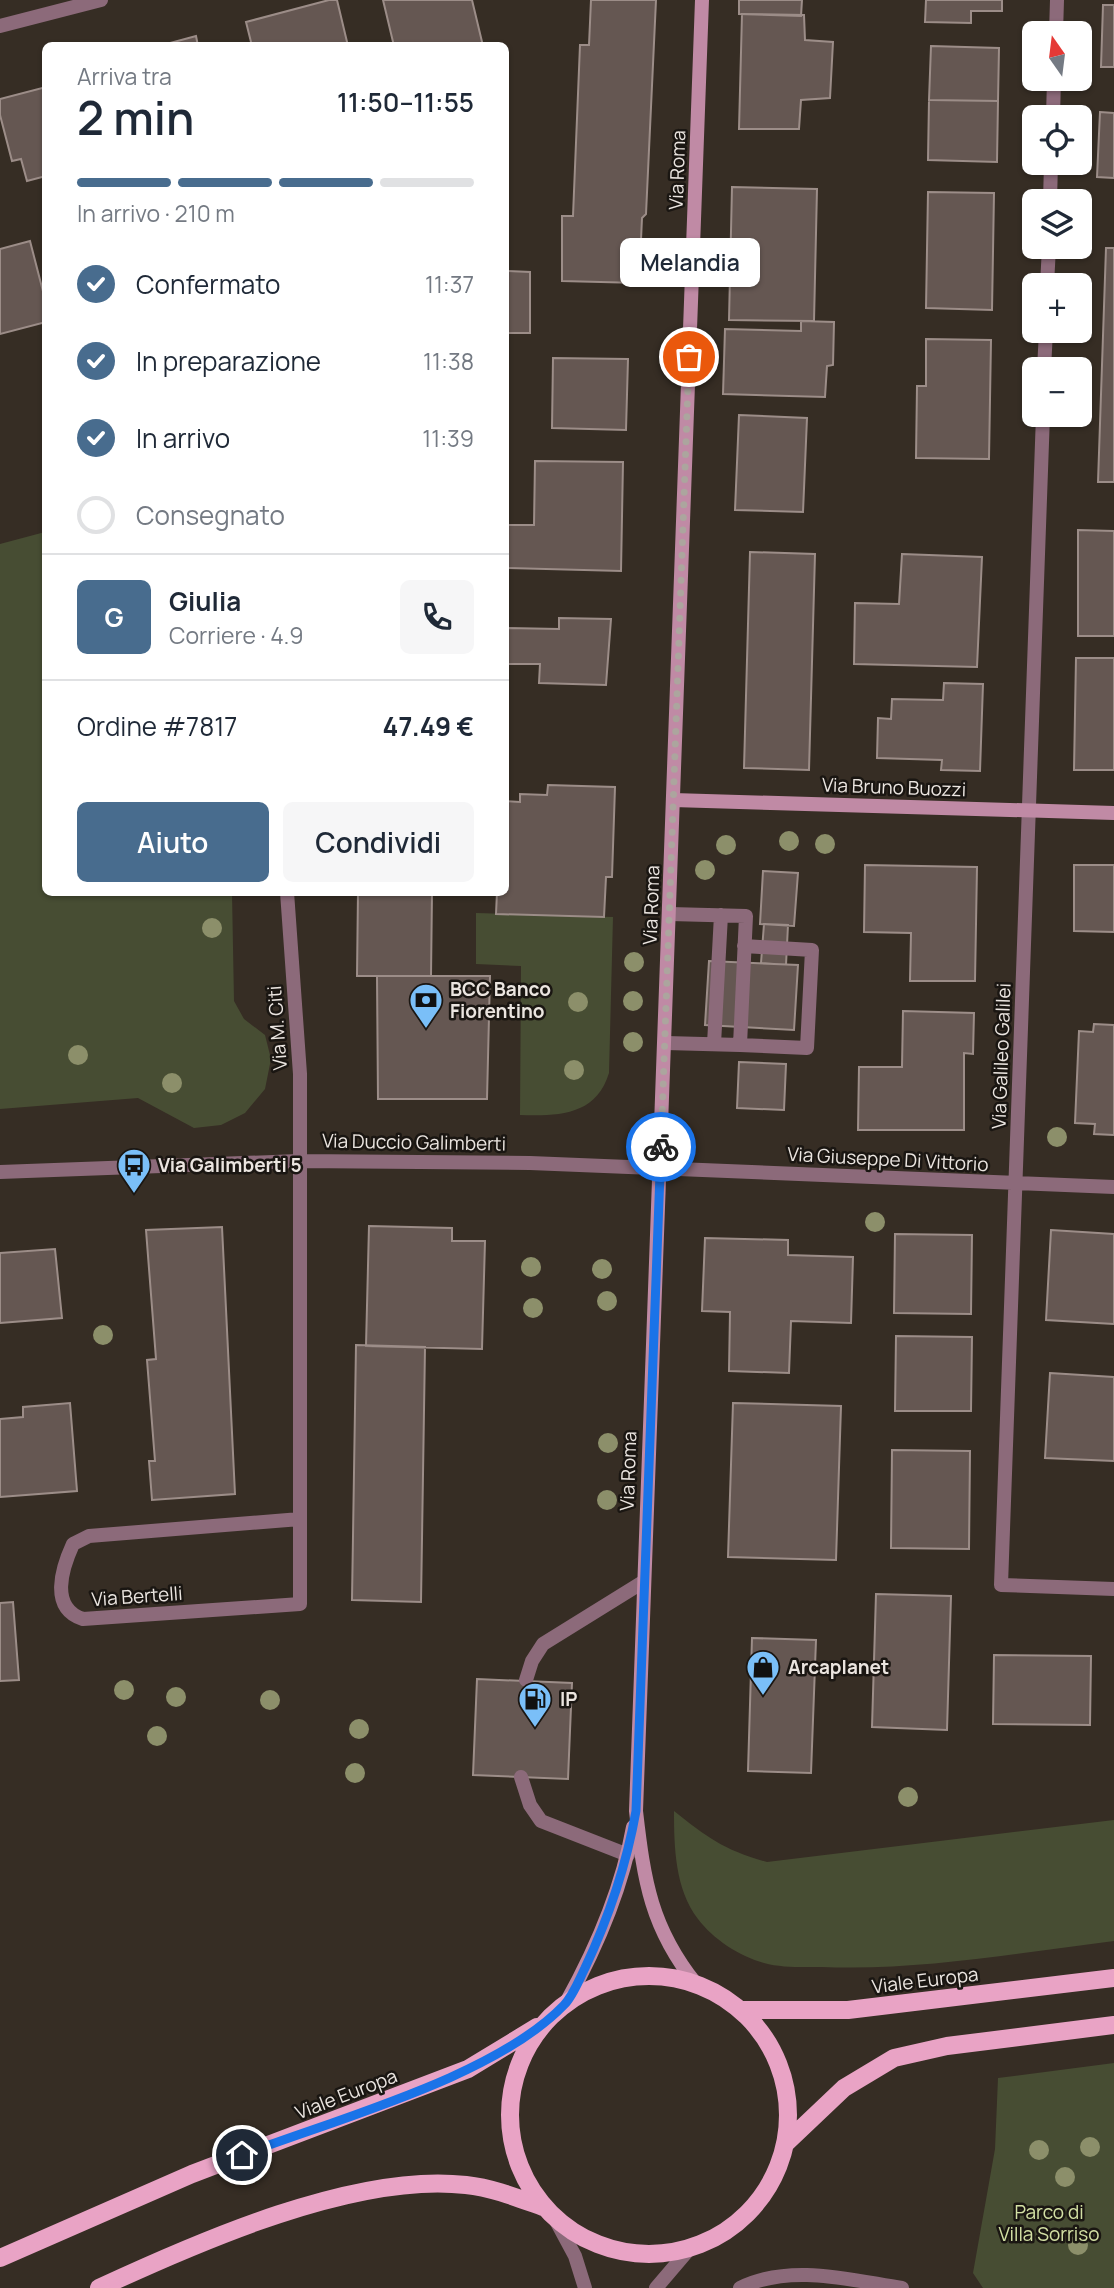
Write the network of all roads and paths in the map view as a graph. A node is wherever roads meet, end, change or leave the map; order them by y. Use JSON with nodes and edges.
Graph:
{"nodes":[{"id":1,"x":101,"y":0,"type":"edge"},
{"id":2,"x":702,"y":0,"type":"edge"},
{"id":3,"x":1057,"y":0,"type":"edge"},
{"id":4,"x":1056,"y":21,"type":"edge"},
{"id":5,"x":0,"y":26,"type":"edge"},
{"id":6,"x":1043,"y":427,"type":"edge"},
{"id":7,"x":673,"y":800,"type":"junction"},
{"id":8,"x":1028,"y":811,"type":"junction"},
{"id":9,"x":1114,"y":813,"type":"edge"},
{"id":10,"x":286,"y":896,"type":"edge"},
{"id":11,"x":670,"y":914,"type":"junction"},
{"id":12,"x":721,"y":915,"type":"junction"},
{"id":13,"x":744,"y":946,"type":"junction"},
{"id":14,"x":666,"y":1043,"type":"junction"},
{"id":15,"x":714,"y":1044,"type":"junction"},
{"id":16,"x":740,"y":1045,"type":"junction"},
{"id":17,"x":299,"y":1161,"type":"junction"},
{"id":18,"x":660,"y":1167,"type":"junction"},
{"id":19,"x":0,"y":1172,"type":"edge"},
{"id":20,"x":1016,"y":1184,"type":"junction"},
{"id":21,"x":1114,"y":1187,"type":"edge"},
{"id":22,"x":300,"y":1519,"type":"junction"},
{"id":23,"x":643,"y":1582,"type":"junction"},
{"id":24,"x":1114,"y":1589,"type":"edge"},
{"id":25,"x":526,"y":1680,"type":"dead end"},
{"id":26,"x":521,"y":1777,"type":"dead end"},
{"id":27,"x":636,"y":1811,"type":"junction"},
{"id":28,"x":628,"y":1855,"type":"junction"},
{"id":29,"x":1114,"y":1978,"type":"edge"},
{"id":30,"x":696,"y":1984,"type":"junction"},
{"id":31,"x":566,"y":2003,"type":"junction"},
{"id":32,"x":740,"y":2010,"type":"junction"},
{"id":33,"x":546,"y":2021,"type":"junction"},
{"id":34,"x":1114,"y":2025,"type":"edge"},
{"id":35,"x":785,"y":2144,"type":"junction"},
{"id":36,"x":549,"y":2212,"type":"junction"},
{"id":37,"x":691,"y":2247,"type":"junction"},
{"id":38,"x":0,"y":2258,"type":"edge"},
{"id":39,"x":99,"y":2288,"type":"edge"},
{"id":40,"x":585,"y":2288,"type":"edge"},
{"id":41,"x":656,"y":2288,"type":"edge"},
{"id":42,"x":740,"y":2288,"type":"edge"},
{"id":43,"x":902,"y":2288,"type":"edge"}],
"edges":[{"from":1,"to":5,"type":"street"},
{"from":2,"to":7,"type":"street","name":"Via Roma"},
{"from":3,"to":4,"type":"street"},
{"from":6,"to":8,"type":"street","name":"Via Galileo Galilei"},
{"from":7,"to":8,"type":"street","name":"Via Bruno Buozzi"},
{"from":7,"to":11,"type":"street","name":"Via Roma"},
{"from":8,"to":9,"type":"street","name":"Via Bruno Buozzi"},
{"from":8,"to":20,"type":"street","name":"Via Galileo Galilei"},
{"from":10,"to":17,"type":"street","name":"Via M. Citi"},
{"from":11,"to":12,"type":"street"},
{"from":11,"to":14,"type":"street","name":"Via Roma"},
{"from":12,"to":13,"type":"street"},
{"from":12,"to":15,"type":"street"},
{"from":13,"to":16,"type":"street"},
{"from":13,"to":16,"type":"street"},
{"from":14,"to":15,"type":"street"},
{"from":14,"to":18,"type":"street","name":"Via Roma"},
{"from":15,"to":16,"type":"street"},
{"from":17,"to":18,"type":"street","name":"Via Duccio Galimberti"},
{"from":17,"to":19,"type":"street","name":"Via Duccio Galimberti"},
{"from":17,"to":22,"type":"street","name":"Via Bertelli"},
{"from":18,"to":20,"type":"street","name":"Via Giuseppe Di Vittorio"},
{"from":18,"to":23,"type":"street","name":"Via Roma"},
{"from":20,"to":21,"type":"street","name":"Via Giuseppe Di Vittorio"},
{"from":20,"to":24,"type":"street","name":"Via Galileo Galilei"},
{"from":22,"to":22,"type":"street","name":"Via Bertelli"},
{"from":23,"to":25,"type":"street"},
{"from":23,"to":27,"type":"street","name":"Via Roma"},
{"from":26,"to":28,"type":"street"},
{"from":27,"to":28,"type":"street","name":"Via Roma"},
{"from":27,"to":30,"type":"street","name":"Via Roma"},
{"from":28,"to":31,"type":"street","name":"Via Roma"},
{"from":29,"to":32,"type":"main road","name":"Viale Europa"},
{"from":30,"to":31,"type":"main road","name":"Viale Europa"},
{"from":30,"to":32,"type":"main road","name":"Viale Europa"},
{"from":31,"to":33,"type":"main road","name":"Viale Europa"},
{"from":32,"to":35,"type":"main road","name":"Viale Europa"},
{"from":33,"to":36,"type":"main road","name":"Viale Europa"},
{"from":33,"to":38,"type":"main road","name":"Viale Europa"},
{"from":34,"to":35,"type":"main road","name":"Viale Europa"},
{"from":35,"to":37,"type":"main road","name":"Viale Europa"},
{"from":36,"to":37,"type":"main road","name":"Viale Europa"},
{"from":36,"to":39,"type":"main road","name":"Viale Europa"},
{"from":36,"to":40,"type":"street"},
{"from":37,"to":41,"type":"street"},
{"from":42,"to":43,"type":"street"}]}
